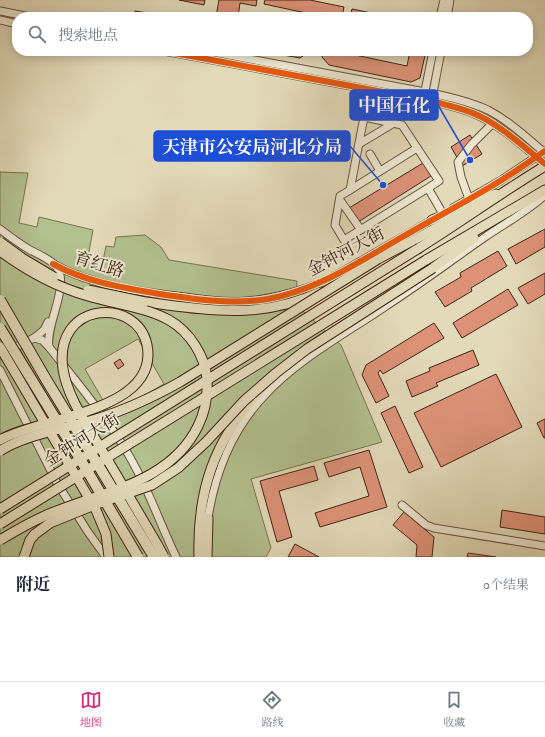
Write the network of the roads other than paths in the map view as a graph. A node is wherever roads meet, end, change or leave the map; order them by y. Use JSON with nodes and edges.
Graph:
{"nodes":[{"id":1,"x":444,"y":0,"type":"edge"},
{"id":2,"x":450,"y":0,"type":"edge"},
{"id":3,"x":0,"y":11,"type":"edge"},
{"id":4,"x":441,"y":12,"type":"edge"},
{"id":5,"x":448,"y":12,"type":"edge"},
{"id":6,"x":12,"y":13,"type":"edge"},
{"id":7,"x":0,"y":20,"type":"edge"},
{"id":8,"x":12,"y":23,"type":"edge"},
{"id":9,"x":190,"y":56,"type":"edge"},
{"id":10,"x":234,"y":56,"type":"edge"},
{"id":11,"x":433,"y":56,"type":"edge"},
{"id":12,"x":440,"y":56,"type":"edge"},
{"id":13,"x":429,"y":92,"type":"junction"},
{"id":14,"x":427,"y":101,"type":"junction"},
{"id":15,"x":394,"y":123,"type":"junction"},
{"id":16,"x":493,"y":123,"type":"junction"},
{"id":17,"x":359,"y":144,"type":"junction"},
{"id":18,"x":417,"y":148,"type":"junction"},
{"id":19,"x":545,"y":152,"type":"edge"},
{"id":20,"x":370,"y":154,"type":"dead end"},
{"id":21,"x":536,"y":157,"type":"junction"},
{"id":22,"x":545,"y":165,"type":"edge"},
{"id":23,"x":380,"y":171,"type":"junction"},
{"id":24,"x":428,"y":188,"type":"junction"},
{"id":25,"x":350,"y":190,"type":"junction"},
{"id":26,"x":545,"y":190,"type":"edge"},
{"id":27,"x":503,"y":192,"type":"junction"},
{"id":28,"x":545,"y":195,"type":"edge"},
{"id":29,"x":469,"y":199,"type":"junction"},
{"id":30,"x":340,"y":200,"type":"junction"},
{"id":31,"x":524,"y":203,"type":"junction"},
{"id":32,"x":443,"y":214,"type":"junction"},
{"id":33,"x":432,"y":220,"type":"junction"},
{"id":34,"x":0,"y":229,"type":"edge"},
{"id":35,"x":361,"y":230,"type":"junction"},
{"id":36,"x":0,"y":242,"type":"edge"},
{"id":37,"x":0,"y":251,"type":"edge"},
{"id":38,"x":53,"y":264,"type":"junction"},
{"id":39,"x":76,"y":275,"type":"junction"},
{"id":40,"x":346,"y":279,"type":"junction"},
{"id":41,"x":60,"y":282,"type":"junction"},
{"id":42,"x":138,"y":290,"type":"joint"},
{"id":43,"x":0,"y":300,"type":"edge"},
{"id":44,"x":0,"y":328,"type":"edge"},
{"id":45,"x":34,"y":338,"type":"junction"},
{"id":46,"x":0,"y":347,"type":"edge"},
{"id":47,"x":49,"y":347,"type":"junction"},
{"id":48,"x":0,"y":355,"type":"edge"},
{"id":49,"x":0,"y":370,"type":"edge"},
{"id":50,"x":276,"y":373,"type":"junction"},
{"id":51,"x":0,"y":440,"type":"edge"},
{"id":52,"x":0,"y":451,"type":"edge"},
{"id":53,"x":402,"y":505,"type":"dead end"},
{"id":54,"x":0,"y":509,"type":"edge"},
{"id":55,"x":208,"y":518,"type":"joint"},
{"id":56,"x":0,"y":524,"type":"edge"},
{"id":57,"x":0,"y":540,"type":"edge"},
{"id":58,"x":545,"y":546,"type":"edge"},
{"id":59,"x":175,"y":555,"type":"edge"},
{"id":60,"x":24,"y":557,"type":"edge"},
{"id":61,"x":108,"y":557,"type":"edge"},
{"id":62,"x":138,"y":557,"type":"edge"},
{"id":63,"x":154,"y":557,"type":"edge"},
{"id":64,"x":164,"y":557,"type":"edge"},
{"id":65,"x":199,"y":557,"type":"edge"},
{"id":66,"x":207,"y":557,"type":"edge"}],
"edges":[{"from":1,"to":4,"type":"street"},
{"from":2,"to":5,"type":"street"},
{"from":3,"to":6,"type":"street"},
{"from":7,"to":8,"type":"street"},
{"from":9,"to":14,"type":"street"},
{"from":10,"to":13,"type":"street"},
{"from":11,"to":13,"type":"street"},
{"from":12,"to":13,"type":"street"},
{"from":13,"to":14,"type":"street"},
{"from":13,"to":19,"type":"street"},
{"from":14,"to":16,"type":"street"},
{"from":15,"to":17,"type":"street"},
{"from":15,"to":17,"type":"street"},
{"from":15,"to":18,"type":"street"},
{"from":16,"to":21,"type":"street"},
{"from":16,"to":29,"type":"street"},
{"from":17,"to":25,"type":"street"},
{"from":18,"to":23,"type":"street"},
{"from":18,"to":24,"type":"street"},
{"from":19,"to":21,"type":"street","name":"金钟河大街"},
{"from":20,"to":23,"type":"street"},
{"from":21,"to":22,"type":"street"},
{"from":21,"to":29,"type":"street","name":"金钟河大街"},
{"from":22,"to":27,"type":"main road","name":"金钟河大街"},
{"from":23,"to":25,"type":"street"},
{"from":24,"to":32,"type":"street"},
{"from":24,"to":35,"type":"street"},
{"from":25,"to":30,"type":"street"},
{"from":26,"to":31,"type":"main road","name":"金钟河大街"},
{"from":27,"to":33,"type":"main road"},
{"from":27,"to":40,"type":"main road","bridge":true},
{"from":27,"to":54,"type":"main road","name":"金钟河大街","bridge":true},
{"from":28,"to":55,"type":"street"},
{"from":29,"to":32,"type":"street","name":"金钟河大街"},
{"from":30,"to":35,"type":"street"},
{"from":30,"to":35,"type":"street"},
{"from":31,"to":50,"type":"main road","bridge":true},
{"from":31,"to":56,"type":"main road","name":"金钟河大街","bridge":true},
{"from":32,"to":33,"type":"street","name":"金钟河大街"},
{"from":33,"to":42,"type":"street","name":"金钟河大街"},
{"from":34,"to":38,"type":"street","name":"育红路"},
{"from":36,"to":40,"type":"main road","bridge":true},
{"from":37,"to":57,"type":"main road","bridge":true},
{"from":38,"to":39,"type":"street","name":"育红路"},
{"from":38,"to":41,"type":"street","name":"育红路"},
{"from":39,"to":41,"type":"street","name":"育红路"},
{"from":39,"to":42,"type":"street","name":"育红路"},
{"from":40,"to":52,"type":"main road","bridge":true},
{"from":41,"to":45,"type":"street","name":"育红路"},
{"from":41,"to":47,"type":"street","name":"育红路"},
{"from":43,"to":63,"type":"highway","bridge":true},
{"from":44,"to":62,"type":"highway","bridge":true},
{"from":45,"to":47,"type":"street"},
{"from":45,"to":48,"type":"street","name":"育红路"},
{"from":46,"to":61,"type":"main road","bridge":true},
{"from":47,"to":59,"type":"street"},
{"from":49,"to":61,"type":"street"},
{"from":50,"to":60,"type":"main road","bridge":true},
{"from":50,"to":65,"type":"main road","bridge":true},
{"from":51,"to":64,"type":"main road","bridge":true},
{"from":53,"to":58,"type":"street"},
{"from":55,"to":66,"type":"main road"}]}
